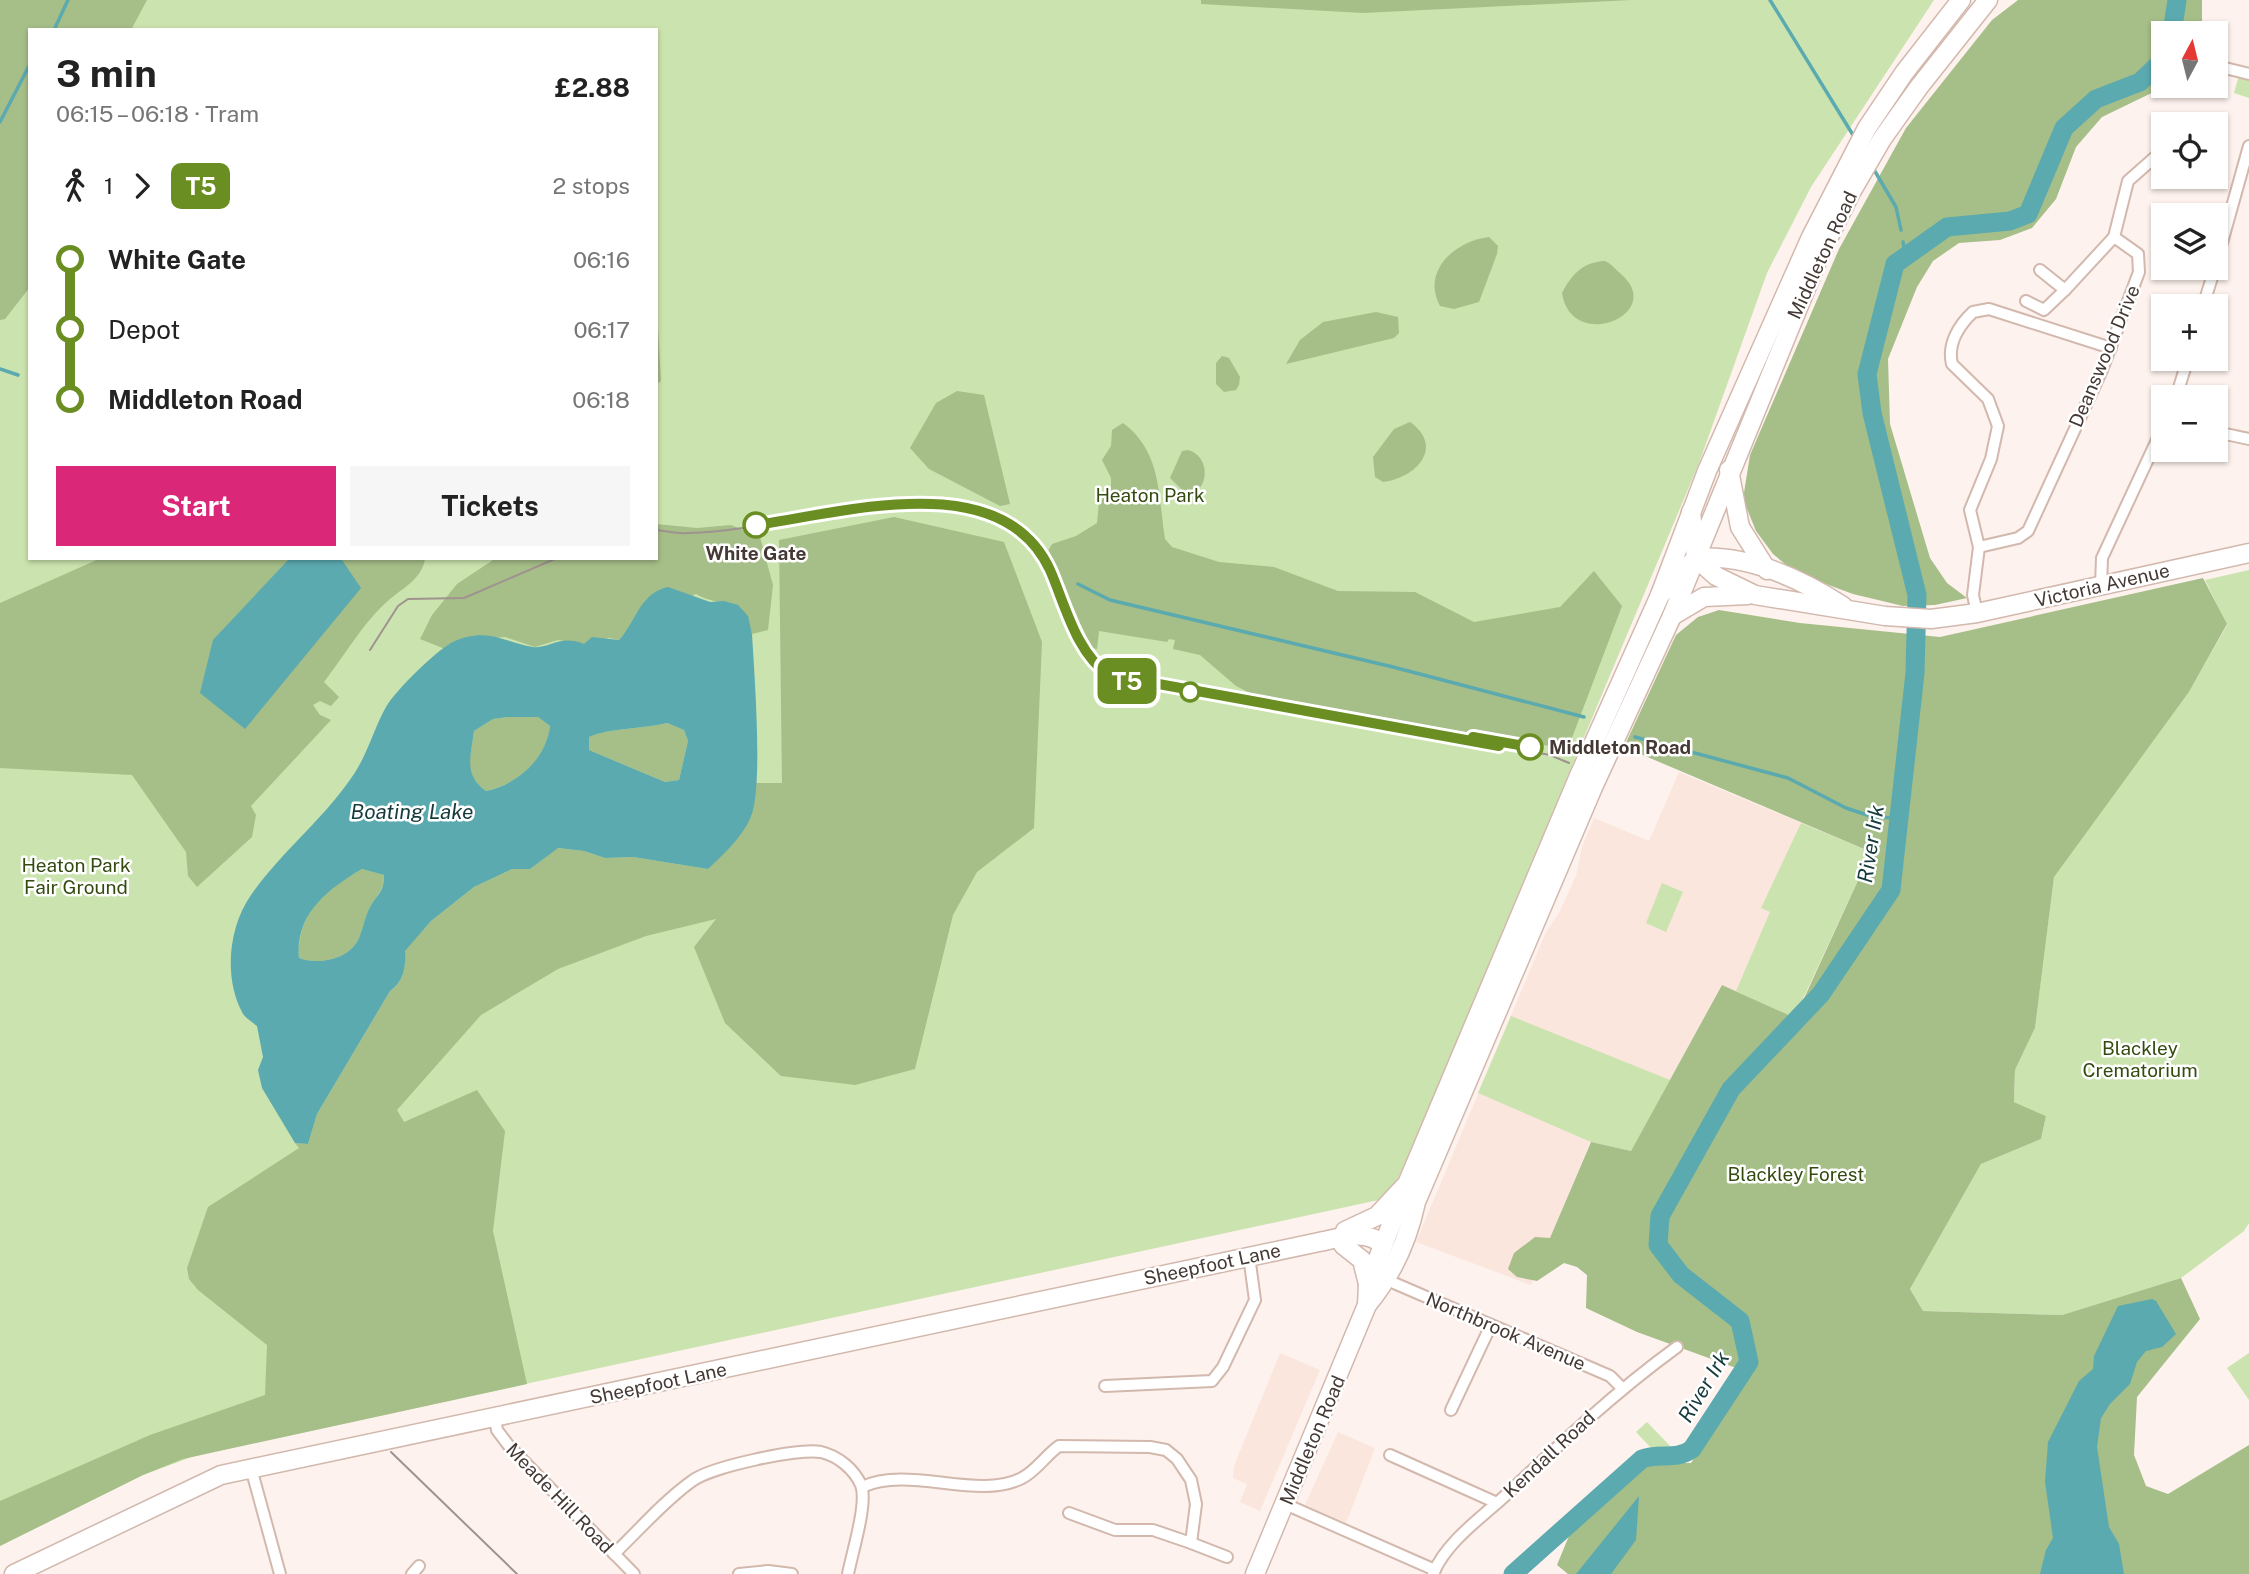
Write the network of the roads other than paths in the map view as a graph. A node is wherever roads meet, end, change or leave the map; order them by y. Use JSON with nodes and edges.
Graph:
{"nodes":[{"id":1,"x":1961,"y":0,"type":"edge"},
{"id":2,"x":1988,"y":0,"type":"edge"},
{"id":3,"x":2228,"y":69,"type":"edge"},
{"id":4,"x":2249,"y":74,"type":"edge"},
{"id":5,"x":2249,"y":146,"type":"edge"},
{"id":6,"x":2151,"y":161,"type":"edge"},
{"id":7,"x":2244,"y":183,"type":"edge"},
{"id":8,"x":2228,"y":229,"type":"edge"},
{"id":9,"x":2114,"y":237,"type":"junction"},
{"id":10,"x":2040,"y":270,"type":"dead end"},
{"id":11,"x":2065,"y":290,"type":"junction"},
{"id":12,"x":2026,"y":301,"type":"dead end"},
{"id":13,"x":2111,"y":348,"type":"junction"},
{"id":14,"x":2228,"y":435,"type":"edge"},
{"id":15,"x":2249,"y":439,"type":"edge"},
{"id":16,"x":2151,"y":453,"type":"edge"},
{"id":17,"x":1729,"y":470,"type":"junction"},
{"id":18,"x":1691,"y":512,"type":"junction"},
{"id":19,"x":1979,"y":547,"type":"junction"},
{"id":20,"x":2249,"y":552,"type":"edge"},
{"id":21,"x":1696,"y":558,"type":"junction"},
{"id":22,"x":1767,"y":570,"type":"junction"},
{"id":23,"x":2101,"y":586,"type":"junction"},
{"id":24,"x":1660,"y":595,"type":"junction"},
{"id":25,"x":1755,"y":595,"type":"junction"},
{"id":26,"x":1845,"y":608,"type":"junction"},
{"id":27,"x":1977,"y":613,"type":"junction"},
{"id":28,"x":1672,"y":616,"type":"junction"},
{"id":29,"x":1465,"y":1090,"type":"junction"},
{"id":30,"x":1442,"y":1098,"type":"junction"},
{"id":31,"x":1407,"y":1184,"type":"junction"},
{"id":32,"x":1416,"y":1202,"type":"junction"},
{"id":33,"x":1319,"y":1241,"type":"junction"},
{"id":34,"x":1343,"y":1245,"type":"junction"},
{"id":35,"x":1382,"y":1245,"type":"junction"},
{"id":36,"x":1249,"y":1256,"type":"junction"},
{"id":37,"x":1390,"y":1273,"type":"junction"},
{"id":38,"x":1368,"y":1284,"type":"junction"},
{"id":39,"x":1367,"y":1306,"type":"junction"},
{"id":40,"x":1491,"y":1325,"type":"junction"},
{"id":41,"x":1677,"y":1347,"type":"dead end"},
{"id":42,"x":1105,"y":1385,"type":"dead end"},
{"id":43,"x":1621,"y":1387,"type":"junction"},
{"id":44,"x":1451,"y":1410,"type":"dead end"},
{"id":45,"x":495,"y":1418,"type":"junction"},
{"id":46,"x":1390,"y":1455,"type":"dead end"},
{"id":47,"x":251,"y":1468,"type":"junction"},
{"id":48,"x":862,"y":1487,"type":"junction"},
{"id":49,"x":1497,"y":1503,"type":"junction"},
{"id":50,"x":1285,"y":1504,"type":"junction"},
{"id":51,"x":1069,"y":1513,"type":"dead end"},
{"id":52,"x":1191,"y":1543,"type":"junction"},
{"id":53,"x":614,"y":1554,"type":"junction"},
{"id":54,"x":1227,"y":1557,"type":"dead end"},
{"id":55,"x":1434,"y":1572,"type":"edge"},
{"id":56,"x":14,"y":1574,"type":"edge"},
{"id":57,"x":280,"y":1574,"type":"edge"},
{"id":58,"x":634,"y":1574,"type":"edge"},
{"id":59,"x":739,"y":1574,"type":"edge"},
{"id":60,"x":792,"y":1574,"type":"edge"},
{"id":61,"x":848,"y":1574,"type":"edge"},
{"id":62,"x":1255,"y":1574,"type":"edge"}],
"edges":[{"from":1,"to":18,"type":"main road","name":"Middleton Road"},
{"from":2,"to":17,"type":"main road","name":"Middleton Road"},
{"from":3,"to":4,"type":"street"},
{"from":5,"to":7,"type":"street"},
{"from":6,"to":9,"type":"street"},
{"from":7,"to":8,"type":"street"},
{"from":9,"to":11,"type":"street"},
{"from":9,"to":13,"type":"street","name":"Deanswood Drive"},
{"from":10,"to":11,"type":"street"},
{"from":11,"to":12,"type":"street"},
{"from":13,"to":19,"type":"street","name":"Deanswood Drive"},
{"from":13,"to":19,"type":"street"},
{"from":14,"to":15,"type":"street"},
{"from":16,"to":23,"type":"street"},
{"from":17,"to":21,"type":"main road","name":"Middleton Road"},
{"from":17,"to":22,"type":"main road"},
{"from":18,"to":21,"type":"main road"},
{"from":18,"to":24,"type":"main road","name":"Middleton Road"},
{"from":19,"to":27,"type":"street"},
{"from":20,"to":23,"type":"main road","name":"Victoria Avenue"},
{"from":21,"to":22,"type":"main road"},
{"from":21,"to":24,"type":"main road"},
{"from":21,"to":25,"type":"main road"},
{"from":21,"to":28,"type":"main road","name":"Middleton Road"},
{"from":22,"to":26,"type":"main road"},
{"from":23,"to":27,"type":"main road","name":"Victoria Avenue"},
{"from":24,"to":30,"type":"main road","name":"Middleton Road"},
{"from":25,"to":26,"type":"main road"},
{"from":25,"to":28,"type":"main road"},
{"from":26,"to":27,"type":"main road","name":"Victoria Avenue"},
{"from":28,"to":29,"type":"main road","name":"Middleton Road"},
{"from":29,"to":30,"type":"main road"},
{"from":29,"to":32,"type":"main road","name":"Middleton Road"},
{"from":30,"to":31,"type":"main road","name":"Middleton Road"},
{"from":31,"to":33,"type":"main road","name":"Sheepfoot Lane"},
{"from":31,"to":35,"type":"main road","name":"Middleton Road"},
{"from":32,"to":35,"type":"main road"},
{"from":32,"to":37,"type":"main road","name":"Middleton Road"},
{"from":33,"to":34,"type":"main road","name":"Sheepfoot Lane"},
{"from":33,"to":35,"type":"main road","name":"Sheepfoot Lane"},
{"from":33,"to":36,"type":"main road","name":"Sheepfoot Lane"},
{"from":34,"to":35,"type":"main road","name":"Sheepfoot Lane"},
{"from":34,"to":38,"type":"main road"},
{"from":35,"to":37,"type":"main road"},
{"from":35,"to":38,"type":"main road","name":"Middleton Road"},
{"from":36,"to":42,"type":"street"},
{"from":36,"to":45,"type":"main road","name":"Sheepfoot Lane"},
{"from":37,"to":39,"type":"main road","name":"Middleton Road"},
{"from":37,"to":40,"type":"street","name":"Northbrook Avenue"},
{"from":38,"to":39,"type":"main road","name":"Middleton Road"},
{"from":39,"to":50,"type":"main road","name":"Middleton Road"},
{"from":40,"to":43,"type":"street","name":"Northbrook Avenue"},
{"from":40,"to":44,"type":"street"},
{"from":41,"to":43,"type":"street","name":"Kendall Road"},
{"from":43,"to":49,"type":"street","name":"Kendall Road"},
{"from":45,"to":47,"type":"main road","name":"Sheepfoot Lane"},
{"from":45,"to":53,"type":"street","name":"Meade Hill Road"},
{"from":46,"to":49,"type":"street"},
{"from":47,"to":56,"type":"main road","name":"Sheepfoot Lane"},
{"from":47,"to":57,"type":"street"},
{"from":48,"to":52,"type":"street"},
{"from":48,"to":53,"type":"street"},
{"from":48,"to":61,"type":"street"},
{"from":49,"to":55,"type":"street","name":"Kendall Road"},
{"from":50,"to":55,"type":"street"},
{"from":50,"to":62,"type":"main road","name":"Middleton Road"},
{"from":51,"to":52,"type":"street"},
{"from":52,"to":54,"type":"street"},
{"from":53,"to":58,"type":"street","name":"Meade Hill Road"},
{"from":59,"to":60,"type":"street"}]}
